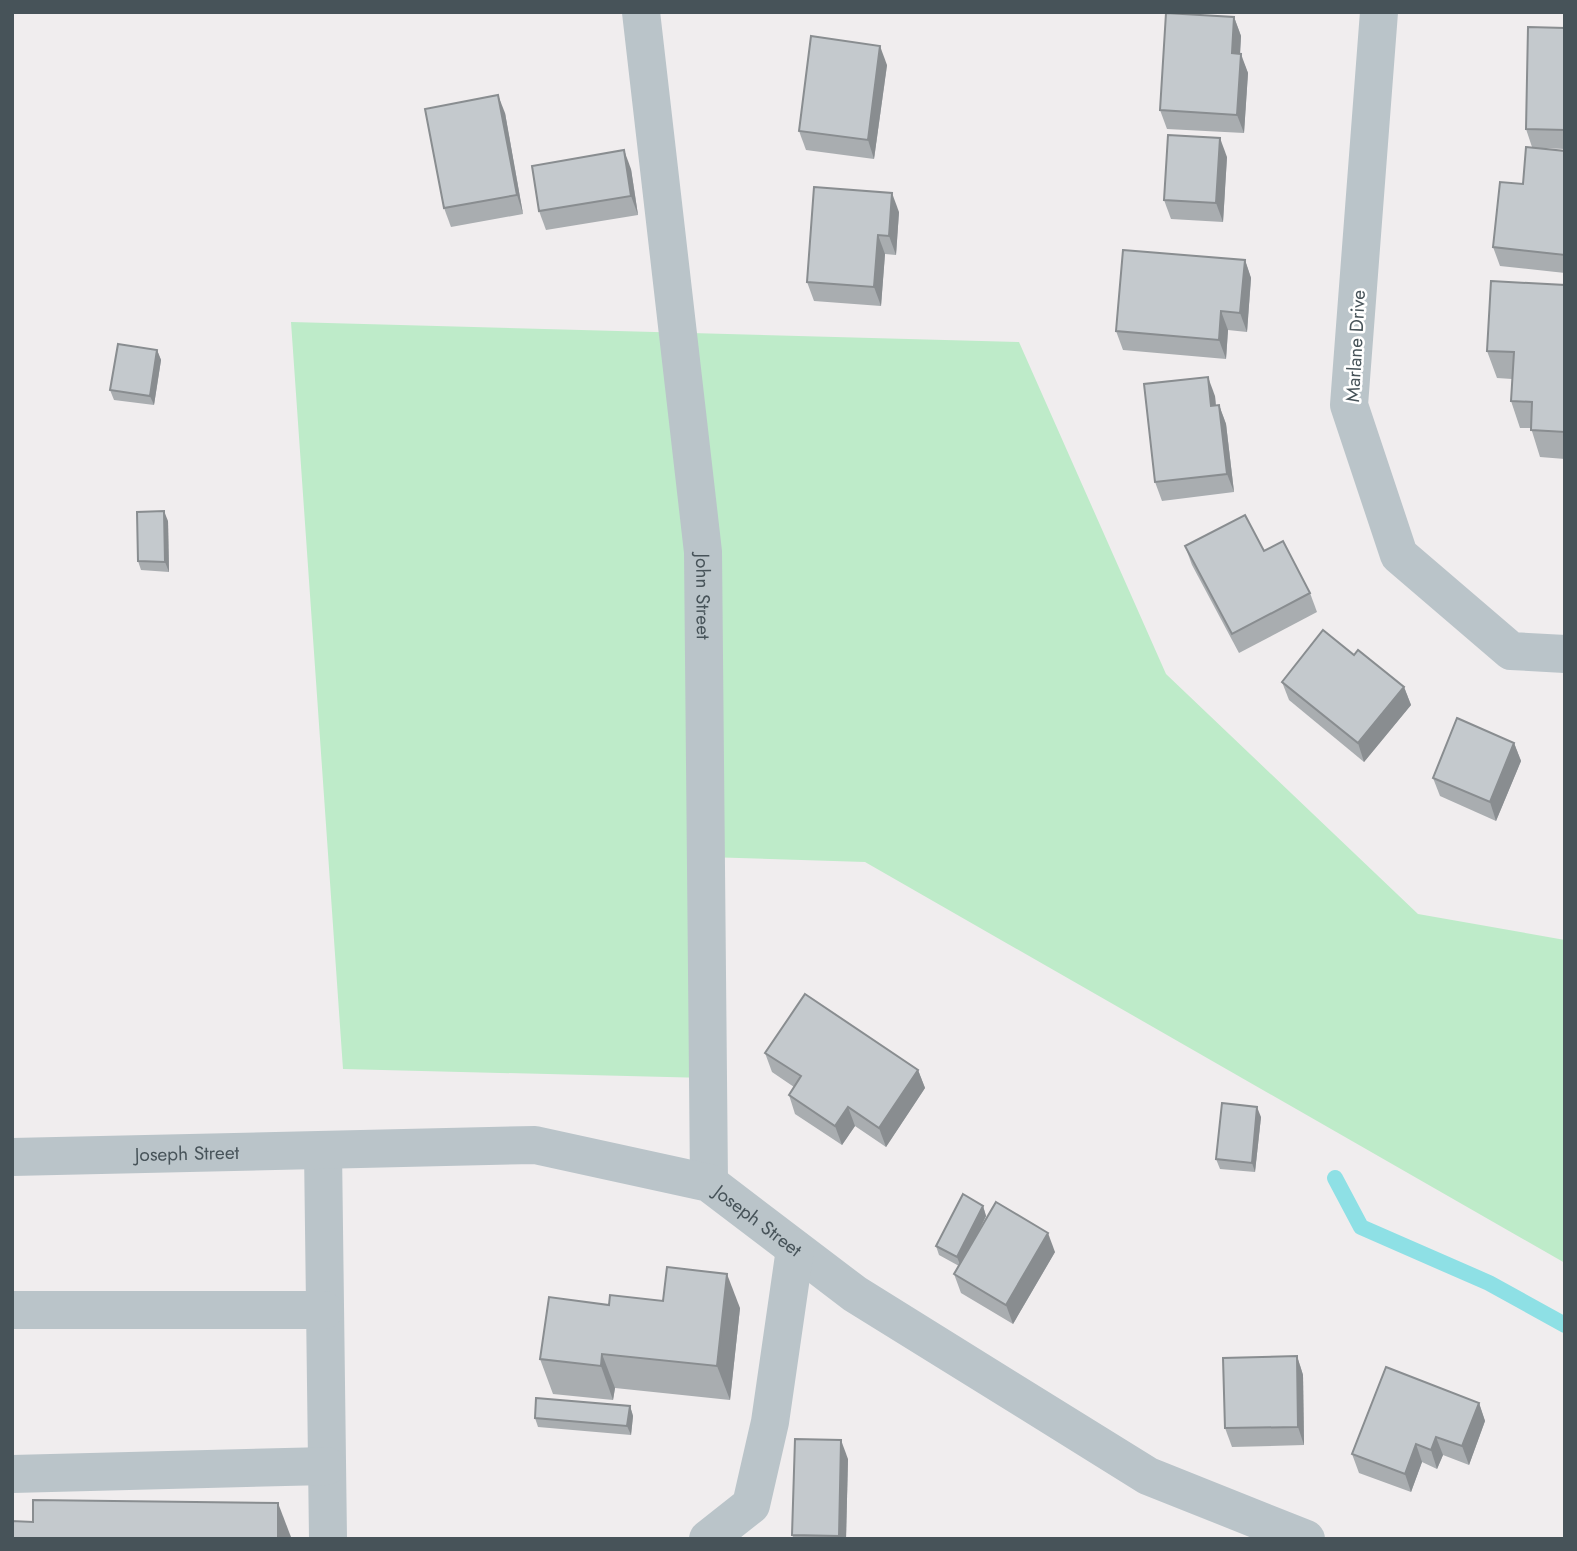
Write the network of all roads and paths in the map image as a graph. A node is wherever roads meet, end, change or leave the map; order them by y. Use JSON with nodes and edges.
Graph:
{"nodes":[{"id":1,"x":641,"y":12,"type":"edge"},
{"id":2,"x":1379,"y":12,"type":"edge"},
{"id":3,"x":1565,"y":654,"type":"edge"},
{"id":4,"x":323,"y":1150,"type":"junction"},
{"id":5,"x":12,"y":1157,"type":"edge"},
{"id":6,"x":709,"y":1182,"type":"junction"},
{"id":7,"x":795,"y":1249,"type":"junction"},
{"id":8,"x":12,"y":1310,"type":"edge"},
{"id":9,"x":324,"y":1310,"type":"junction"},
{"id":10,"x":327,"y":1466,"type":"junction"},
{"id":11,"x":12,"y":1474,"type":"edge"},
{"id":12,"x":328,"y":1539,"type":"edge"},
{"id":13,"x":708,"y":1539,"type":"edge"},
{"id":14,"x":1306,"y":1539,"type":"edge"}],
"edges":[{"from":1,"to":6,"type":"street","name":"John Street"},
{"from":2,"to":3,"type":"street","name":"Marlane Drive"},
{"from":4,"to":5,"type":"street","name":"Joseph Street"},
{"from":4,"to":6,"type":"street","name":"Joseph Street"},
{"from":4,"to":9,"type":"street"},
{"from":6,"to":7,"type":"street","name":"Joseph Street"},
{"from":7,"to":13,"type":"street"},
{"from":7,"to":14,"type":"street","name":"Joseph Street"},
{"from":8,"to":9,"type":"street"},
{"from":9,"to":10,"type":"street"},
{"from":10,"to":11,"type":"street"},
{"from":10,"to":12,"type":"street"}]}
